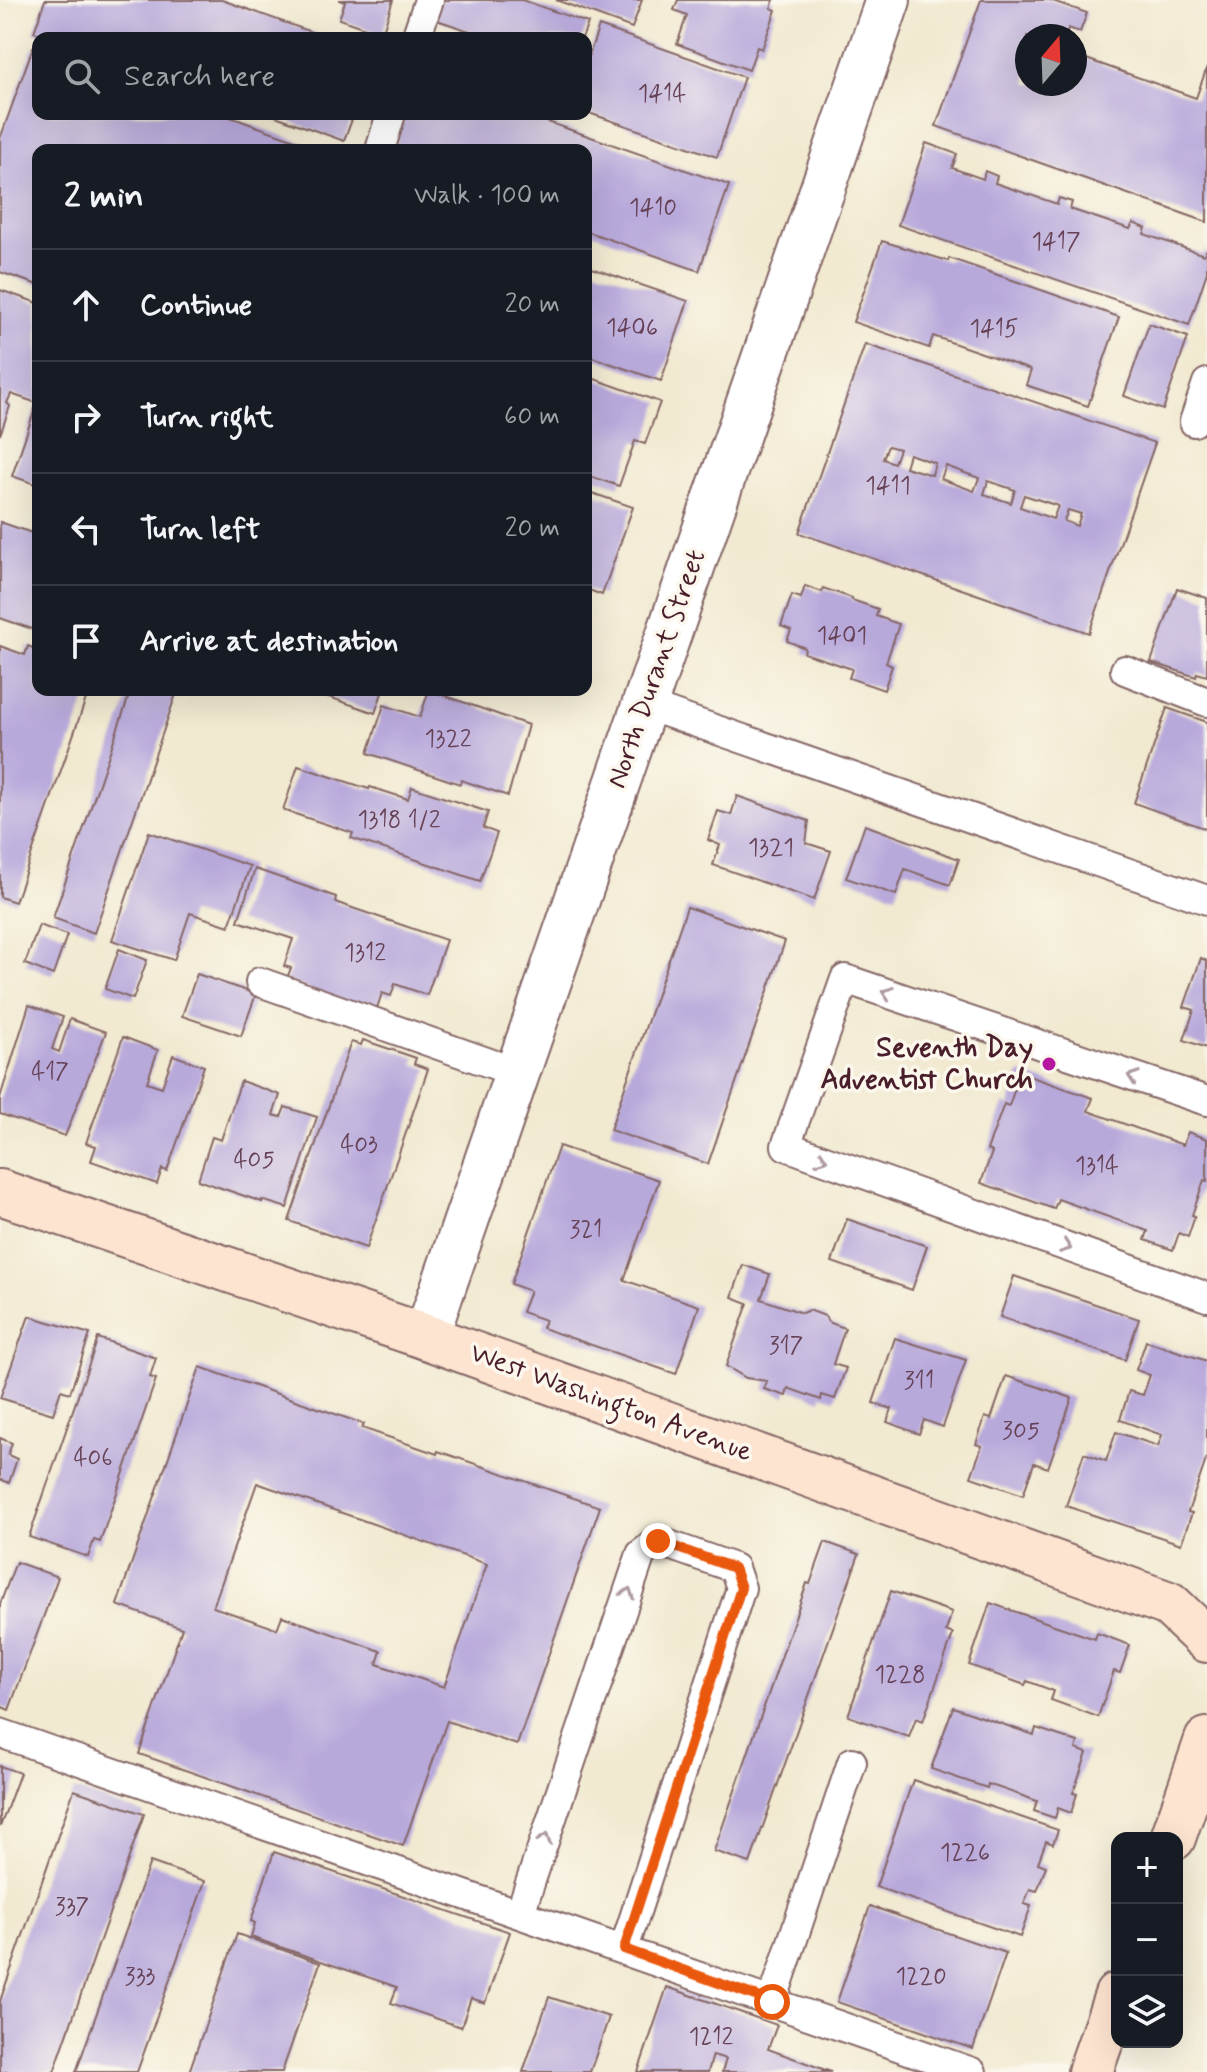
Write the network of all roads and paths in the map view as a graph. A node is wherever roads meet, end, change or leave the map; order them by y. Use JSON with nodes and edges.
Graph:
{"nodes":[{"id":1,"x":429,"y":0,"type":"edge"},
{"id":2,"x":888,"y":0,"type":"edge"},
{"id":3,"x":418,"y":32,"type":"edge"},
{"id":4,"x":389,"y":120,"type":"edge"},
{"id":5,"x":382,"y":144,"type":"edge"},
{"id":6,"x":1207,"y":383,"type":"edge"},
{"id":7,"x":1194,"y":422,"type":"dead end"},
{"id":8,"x":1125,"y":670,"type":"dead end"},
{"id":9,"x":1207,"y":702,"type":"edge"},
{"id":10,"x":645,"y":705,"type":"junction"},
{"id":11,"x":1207,"y":900,"type":"edge"},
{"id":12,"x":260,"y":982,"type":"dead end"},
{"id":13,"x":518,"y":1073,"type":"junction"},
{"id":14,"x":1207,"y":1101,"type":"edge"},
{"id":15,"x":0,"y":1192,"type":"edge"},
{"id":16,"x":1207,"y":1297,"type":"edge"},
{"id":17,"x":426,"y":1337,"type":"junction"},
{"id":18,"x":1207,"y":1640,"type":"edge"},
{"id":19,"x":0,"y":1733,"type":"edge"},
{"id":20,"x":1207,"y":1740,"type":"edge"},
{"id":21,"x":852,"y":1762,"type":"dead end"},
{"id":22,"x":1175,"y":1832,"type":"edge"},
{"id":23,"x":520,"y":1913,"type":"junction"},
{"id":24,"x":624,"y":1949,"type":"junction"},
{"id":25,"x":772,"y":2002,"type":"junction"},
{"id":26,"x":1111,"y":2012,"type":"edge"},
{"id":27,"x":972,"y":2072,"type":"edge"},
{"id":28,"x":1090,"y":2072,"type":"edge"}],
"edges":[{"from":1,"to":3,"type":"lane"},
{"from":2,"to":10,"type":"street","name":"North Durant Street"},
{"from":4,"to":5,"type":"lane"},
{"from":6,"to":7,"type":"lane"},
{"from":8,"to":9,"type":"lane"},
{"from":10,"to":11,"type":"lane"},
{"from":10,"to":13,"type":"street","name":"North Durant Street"},
{"from":12,"to":13,"type":"lane"},
{"from":13,"to":17,"type":"street","name":"North Durant Street"},
{"from":14,"to":16,"type":"lane","one_way":true},
{"from":15,"to":17,"type":"street","name":"West Washington Avenue"},
{"from":17,"to":18,"type":"street","name":"West Washington Avenue"},
{"from":19,"to":23,"type":"lane"},
{"from":20,"to":22,"type":"street"},
{"from":21,"to":25,"type":"lane"},
{"from":23,"to":24,"type":"lane"},
{"from":23,"to":24,"type":"lane","one_way":true},
{"from":24,"to":25,"type":"lane"},
{"from":25,"to":27,"type":"lane"},
{"from":26,"to":28,"type":"street"}]}
